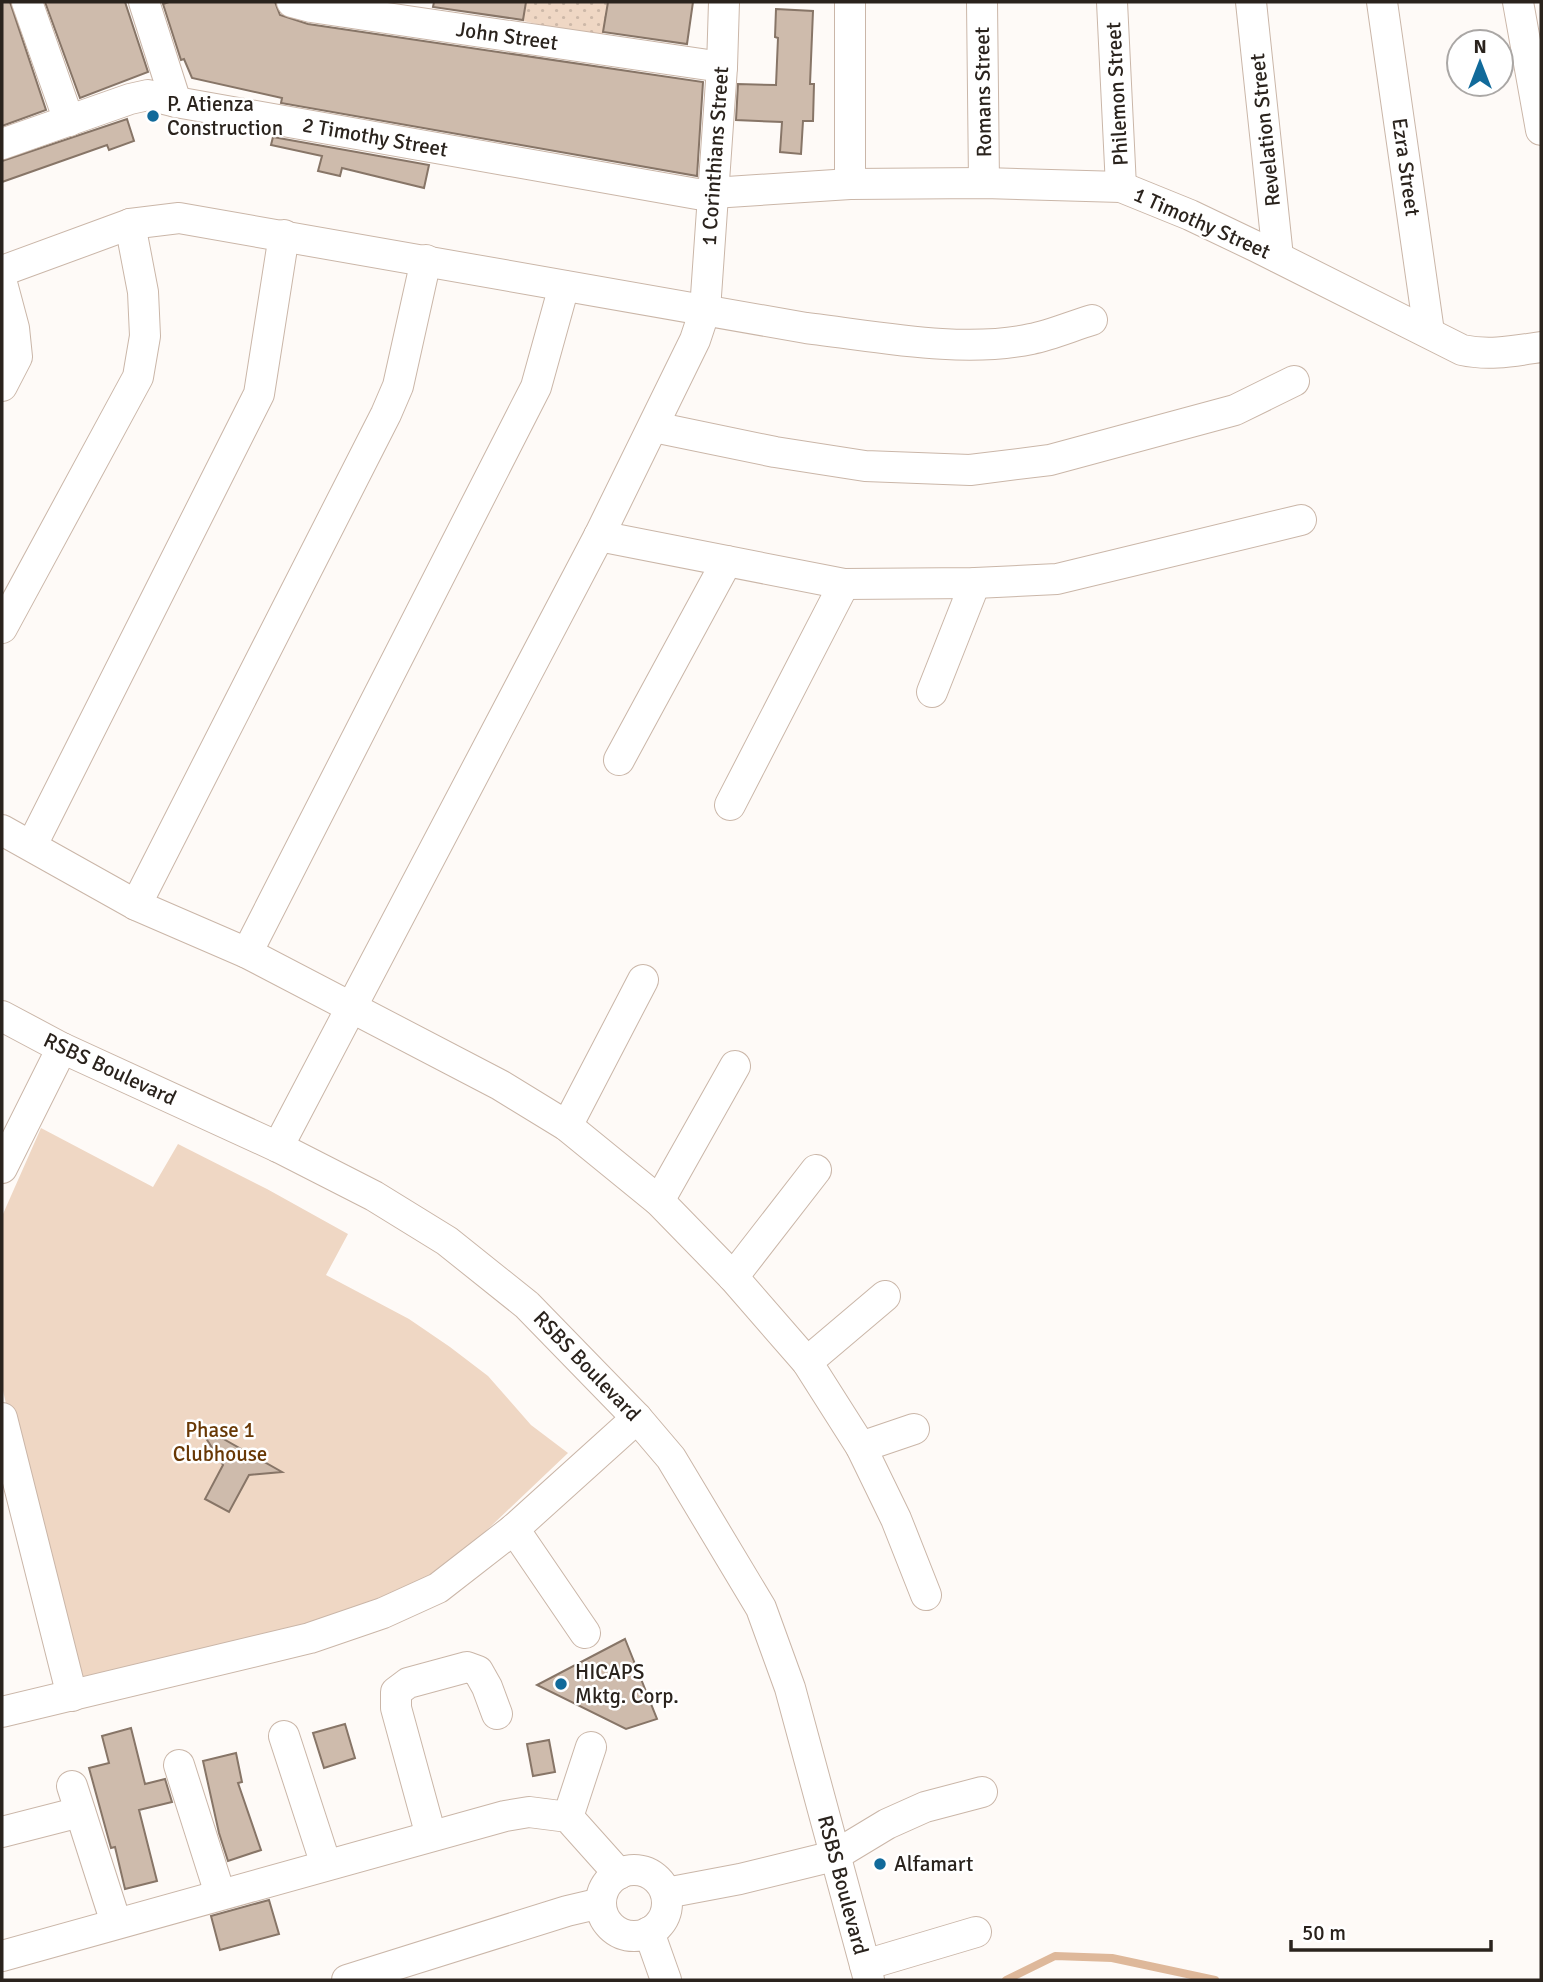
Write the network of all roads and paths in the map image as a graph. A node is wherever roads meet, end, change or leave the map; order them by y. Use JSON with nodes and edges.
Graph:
{"nodes":[{"id":1,"x":27,"y":2,"type":"edge"},
{"id":2,"x":144,"y":2,"type":"edge"},
{"id":3,"x":292,"y":2,"type":"edge"},
{"id":4,"x":724,"y":2,"type":"edge"},
{"id":5,"x":850,"y":2,"type":"edge"},
{"id":6,"x":982,"y":2,"type":"edge"},
{"id":7,"x":1112,"y":2,"type":"edge"},
{"id":8,"x":1251,"y":2,"type":"edge"},
{"id":9,"x":1382,"y":2,"type":"edge"},
{"id":10,"x":1518,"y":2,"type":"edge"},
{"id":11,"x":722,"y":67,"type":"junction"},
{"id":12,"x":1538,"y":98,"type":"edge"},
{"id":13,"x":176,"y":102,"type":"junction"},
{"id":14,"x":69,"y":121,"type":"junction"},
{"id":15,"x":1541,"y":130,"type":"edge"},
{"id":16,"x":2,"y":144,"type":"edge"},
{"id":17,"x":984,"y":183,"type":"junction"},
{"id":18,"x":850,"y":184,"type":"junction"},
{"id":19,"x":1121,"y":187,"type":"junction"},
{"id":20,"x":714,"y":193,"type":"junction"},
{"id":21,"x":130,"y":224,"type":"junction"},
{"id":22,"x":284,"y":235,"type":"junction"},
{"id":23,"x":1278,"y":257,"type":"junction"},
{"id":24,"x":426,"y":260,"type":"junction"},
{"id":25,"x":2,"y":271,"type":"edge"},
{"id":26,"x":2,"y":283,"type":"edge"},
{"id":27,"x":564,"y":286,"type":"junction"},
{"id":28,"x":705,"y":310,"type":"junction"},
{"id":29,"x":1092,"y":320,"type":"dead end"},
{"id":30,"x":1429,"y":332,"type":"junction"},
{"id":31,"x":1541,"y":347,"type":"edge"},
{"id":32,"x":1294,"y":381,"type":"dead end"},
{"id":33,"x":2,"y":386,"type":"edge"},
{"id":34,"x":654,"y":427,"type":"junction"},
{"id":35,"x":1301,"y":520,"type":"dead end"},
{"id":36,"x":599,"y":536,"type":"junction"},
{"id":37,"x":727,"y":561,"type":"junction"},
{"id":38,"x":975,"y":583,"type":"junction"},
{"id":39,"x":844,"y":584,"type":"junction"},
{"id":40,"x":2,"y":628,"type":"edge"},
{"id":41,"x":932,"y":692,"type":"dead end"},
{"id":42,"x":618,"y":760,"type":"dead end"},
{"id":43,"x":730,"y":805,"type":"dead end"},
{"id":44,"x":2,"y":831,"type":"edge"},
{"id":45,"x":32,"y":845,"type":"junction"},
{"id":46,"x":136,"y":905,"type":"junction"},
{"id":47,"x":247,"y":953,"type":"junction"},
{"id":48,"x":643,"y":980,"type":"dead end"},
{"id":49,"x":352,"y":1006,"type":"junction"},
{"id":50,"x":2,"y":1016,"type":"edge"},
{"id":51,"x":62,"y":1048,"type":"junction"},
{"id":52,"x":735,"y":1066,"type":"dead end"},
{"id":53,"x":568,"y":1126,"type":"junction"},
{"id":54,"x":278,"y":1147,"type":"junction"},
{"id":55,"x":2,"y":1168,"type":"edge"},
{"id":56,"x":816,"y":1170,"type":"dead end"},
{"id":57,"x":659,"y":1201,"type":"junction"},
{"id":58,"x":733,"y":1277,"type":"junction"},
{"id":59,"x":885,"y":1296,"type":"dead end"},
{"id":60,"x":807,"y":1362,"type":"junction"},
{"id":61,"x":2,"y":1418,"type":"edge"},
{"id":62,"x":637,"y":1418,"type":"junction"},
{"id":63,"x":914,"y":1429,"type":"dead end"},
{"id":64,"x":861,"y":1447,"type":"junction"},
{"id":65,"x":514,"y":1528,"type":"junction"},
{"id":66,"x":926,"y":1595,"type":"dead end"},
{"id":67,"x":586,"y":1633,"type":"dead end"},
{"id":68,"x":72,"y":1696,"type":"junction"},
{"id":69,"x":2,"y":1712,"type":"edge"},
{"id":70,"x":497,"y":1714,"type":"dead end"},
{"id":71,"x":284,"y":1736,"type":"dead end"},
{"id":72,"x":592,"y":1747,"type":"dead end"},
{"id":73,"x":179,"y":1765,"type":"dead end"},
{"id":74,"x":982,"y":1792,"type":"dead end"},
{"id":75,"x":568,"y":1817,"type":"junction"},
{"id":76,"x":2,"y":1832,"type":"edge"},
{"id":77,"x":431,"y":1836,"type":"junction"},
{"id":78,"x":834,"y":1856,"type":"junction"},
{"id":79,"x":326,"y":1865,"type":"junction"},
{"id":80,"x":618,"y":1874,"type":"junction"},
{"id":81,"x":666,"y":1893,"type":"junction"},
{"id":82,"x":220,"y":1894,"type":"junction"},
{"id":83,"x":600,"y":1903,"type":"junction"},
{"id":84,"x":117,"y":1923,"type":"junction"},
{"id":85,"x":649,"y":1933,"type":"junction"},
{"id":86,"x":976,"y":1933,"type":"dead end"},
{"id":87,"x":2,"y":1956,"type":"edge"},
{"id":88,"x":434,"y":1967,"type":"edge"},
{"id":89,"x":867,"y":1973,"type":"edge"},
{"id":90,"x":662,"y":1979,"type":"edge"},
{"id":91,"x":347,"y":1980,"type":"edge"}],
"edges":[{"from":1,"to":14,"type":"street"},
{"from":2,"to":13,"type":"street"},
{"from":3,"to":11,"type":"street","name":"John Street"},
{"from":4,"to":11,"type":"street","name":"1 Corinthians Street"},
{"from":5,"to":18,"type":"street"},
{"from":6,"to":17,"type":"street","name":"Romans Street"},
{"from":7,"to":19,"type":"street","name":"Philemon Street"},
{"from":8,"to":23,"type":"street","name":"Revelation Street"},
{"from":9,"to":30,"type":"street","name":"Ezra Street"},
{"from":10,"to":12,"type":"street"},
{"from":11,"to":20,"type":"street","name":"1 Corinthians Street"},
{"from":12,"to":15,"type":"street"},
{"from":13,"to":14,"type":"street","name":"2 Timothy Street"},
{"from":13,"to":20,"type":"street","name":"2 Timothy Street"},
{"from":14,"to":16,"type":"street","name":"2 Timothy Street"},
{"from":17,"to":18,"type":"street","name":"1 Timothy Street"},
{"from":17,"to":19,"type":"street","name":"1 Timothy Street"},
{"from":18,"to":20,"type":"street","name":"1 Timothy Street"},
{"from":19,"to":23,"type":"street","name":"1 Timothy Street"},
{"from":20,"to":28,"type":"street","name":"1 Corinthians Street"},
{"from":21,"to":22,"type":"street"},
{"from":21,"to":25,"type":"street"},
{"from":21,"to":40,"type":"street"},
{"from":22,"to":24,"type":"street"},
{"from":22,"to":45,"type":"street"},
{"from":23,"to":30,"type":"street","name":"1 Timothy Street"},
{"from":24,"to":27,"type":"street"},
{"from":24,"to":46,"type":"street"},
{"from":26,"to":33,"type":"street"},
{"from":27,"to":28,"type":"street"},
{"from":27,"to":47,"type":"street"},
{"from":28,"to":29,"type":"street"},
{"from":28,"to":34,"type":"street","name":"1 Corinthians Street"},
{"from":30,"to":31,"type":"street","name":"1 Timothy Street"},
{"from":32,"to":34,"type":"street"},
{"from":34,"to":36,"type":"street","name":"1 Corinthians Street"},
{"from":35,"to":38,"type":"street"},
{"from":36,"to":37,"type":"street"},
{"from":36,"to":49,"type":"street","name":"1 Corinthians Street"},
{"from":37,"to":39,"type":"street"},
{"from":37,"to":42,"type":"street"},
{"from":38,"to":39,"type":"street"},
{"from":38,"to":41,"type":"street"},
{"from":39,"to":43,"type":"street"},
{"from":44,"to":45,"type":"street"},
{"from":45,"to":46,"type":"street"},
{"from":46,"to":47,"type":"street"},
{"from":47,"to":49,"type":"street"},
{"from":48,"to":53,"type":"street"},
{"from":49,"to":53,"type":"street"},
{"from":49,"to":54,"type":"street","name":"1 Corinthians Street"},
{"from":50,"to":51,"type":"street","name":"RSBS Boulevard"},
{"from":51,"to":54,"type":"street","name":"RSBS Boulevard"},
{"from":51,"to":55,"type":"street"},
{"from":52,"to":57,"type":"street"},
{"from":53,"to":57,"type":"street"},
{"from":54,"to":62,"type":"street","name":"RSBS Boulevard"},
{"from":56,"to":58,"type":"street"},
{"from":57,"to":58,"type":"street"},
{"from":58,"to":60,"type":"street"},
{"from":59,"to":60,"type":"street"},
{"from":60,"to":64,"type":"street"},
{"from":61,"to":68,"type":"street"},
{"from":62,"to":65,"type":"street"},
{"from":62,"to":78,"type":"street","name":"RSBS Boulevard"},
{"from":63,"to":64,"type":"street"},
{"from":64,"to":66,"type":"street"},
{"from":65,"to":67,"type":"street"},
{"from":65,"to":68,"type":"street"},
{"from":68,"to":69,"type":"street"},
{"from":70,"to":77,"type":"street"},
{"from":71,"to":79,"type":"street"},
{"from":72,"to":75,"type":"street"},
{"from":73,"to":82,"type":"street"},
{"from":74,"to":78,"type":"street"},
{"from":75,"to":77,"type":"street"},
{"from":75,"to":80,"type":"street"},
{"from":76,"to":84,"type":"street"},
{"from":77,"to":79,"type":"street"},
{"from":78,"to":81,"type":"street"},
{"from":78,"to":89,"type":"street","name":"RSBS Boulevard"},
{"from":79,"to":82,"type":"street"},
{"from":80,"to":81,"type":"street"},
{"from":80,"to":83,"type":"street"},
{"from":81,"to":85,"type":"street"},
{"from":82,"to":84,"type":"street"},
{"from":83,"to":85,"type":"street"},
{"from":83,"to":88,"type":"street"},
{"from":84,"to":87,"type":"street"},
{"from":85,"to":90,"type":"street"},
{"from":86,"to":89,"type":"street"},
{"from":88,"to":91,"type":"street"}]}
